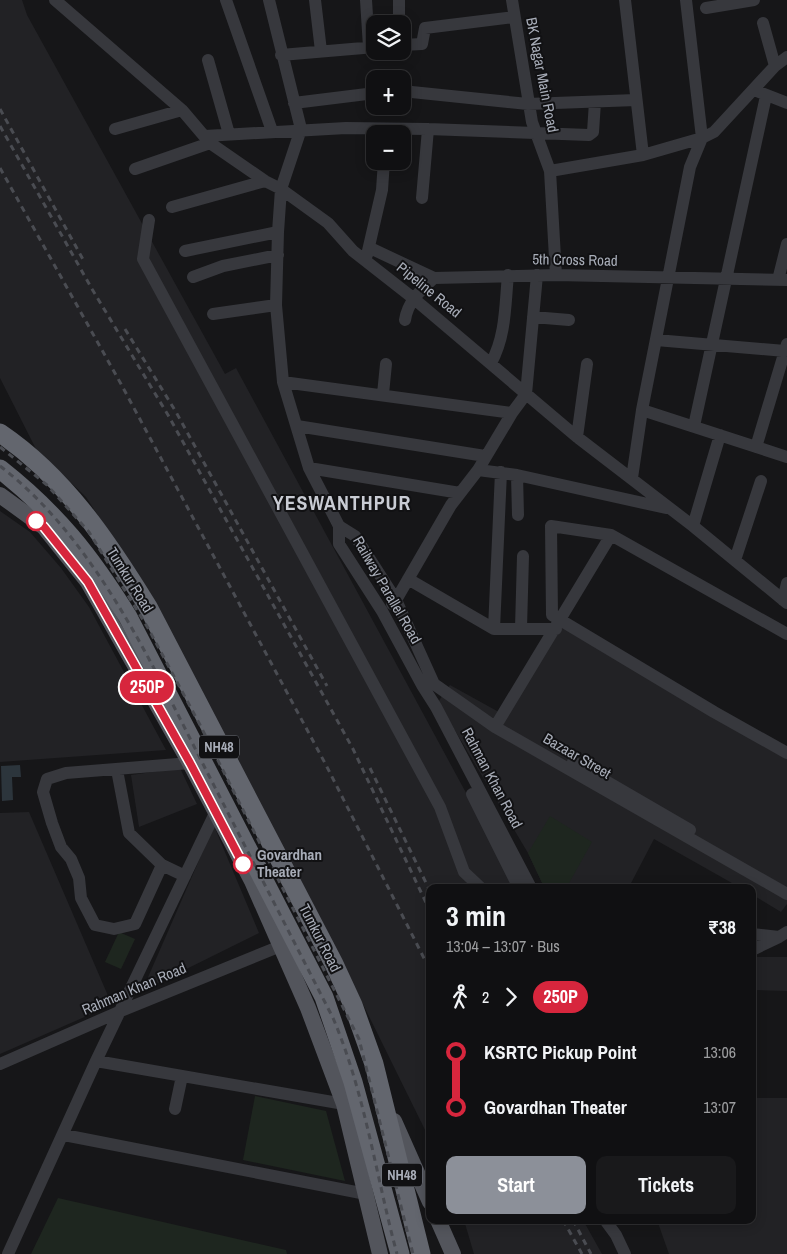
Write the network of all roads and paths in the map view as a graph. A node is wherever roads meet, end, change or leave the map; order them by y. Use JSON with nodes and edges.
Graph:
{"nodes":[{"id":1,"x":55,"y":0,"type":"edge"},
{"id":2,"x":226,"y":0,"type":"edge"},
{"id":3,"x":269,"y":0,"type":"edge"},
{"id":4,"x":316,"y":0,"type":"edge"},
{"id":5,"x":366,"y":0,"type":"edge"},
{"id":6,"x":399,"y":0,"type":"edge"},
{"id":7,"x":512,"y":0,"type":"edge"},
{"id":8,"x":625,"y":0,"type":"edge"},
{"id":9,"x":686,"y":0,"type":"edge"},
{"id":10,"x":754,"y":0,"type":"edge"},
{"id":11,"x":706,"y":8,"type":"dead end"},
{"id":12,"x":368,"y":15,"type":"edge"},
{"id":13,"x":399,"y":15,"type":"edge"},
{"id":14,"x":514,"y":17,"type":"junction"},
{"id":15,"x":763,"y":23,"type":"dead end"},
{"id":16,"x":411,"y":45,"type":"edge"},
{"id":17,"x":366,"y":47,"type":"edge"},
{"id":18,"x":321,"y":51,"type":"junction"},
{"id":19,"x":281,"y":55,"type":"junction"},
{"id":20,"x":787,"y":56,"type":"edge"},
{"id":21,"x":208,"y":60,"type":"dead end"},
{"id":22,"x":775,"y":66,"type":"junction"},
{"id":23,"x":754,"y":90,"type":"junction"},
{"id":24,"x":411,"y":92,"type":"edge"},
{"id":25,"x":366,"y":94,"type":"edge"},
{"id":26,"x":766,"y":96,"type":"junction"},
{"id":27,"x":636,"y":100,"type":"junction"},
{"id":28,"x":595,"y":102,"type":"junction"},
{"id":29,"x":294,"y":103,"type":"junction"},
{"id":30,"x":787,"y":103,"type":"edge"},
{"id":31,"x":528,"y":104,"type":"junction"},
{"id":32,"x":182,"y":110,"type":"junction"},
{"id":33,"x":428,"y":128,"type":"junction"},
{"id":34,"x":411,"y":129,"type":"edge"},
{"id":35,"x":115,"y":130,"type":"dead end"},
{"id":36,"x":301,"y":130,"type":"junction"},
{"id":37,"x":272,"y":131,"type":"junction"},
{"id":38,"x":366,"y":131,"type":"edge"},
{"id":39,"x":534,"y":133,"type":"junction"},
{"id":40,"x":229,"y":134,"type":"junction"},
{"id":41,"x":702,"y":138,"type":"junction"},
{"id":42,"x":208,"y":140,"type":"junction"},
{"id":43,"x":643,"y":155,"type":"junction"},
{"id":44,"x":135,"y":169,"type":"dead end"},
{"id":45,"x":383,"y":170,"type":"edge"},
{"id":46,"x":550,"y":171,"type":"junction"},
{"id":47,"x":265,"y":181,"type":"junction"},
{"id":48,"x":281,"y":189,"type":"junction"},
{"id":49,"x":422,"y":198,"type":"dead end"},
{"id":50,"x":172,"y":207,"type":"dead end"},
{"id":51,"x":150,"y":220,"type":"dead end"},
{"id":52,"x":278,"y":232,"type":"junction"},
{"id":53,"x":787,"y":244,"type":"edge"},
{"id":54,"x":370,"y":248,"type":"junction"},
{"id":55,"x":185,"y":250,"type":"dead end"},
{"id":56,"x":278,"y":255,"type":"junction"},
{"id":57,"x":364,"y":260,"type":"junction"},
{"id":58,"x":508,"y":275,"type":"junction"},
{"id":59,"x":537,"y":275,"type":"junction"},
{"id":60,"x":556,"y":275,"type":"junction"},
{"id":61,"x":193,"y":277,"type":"dead end"},
{"id":62,"x":434,"y":278,"type":"junction"},
{"id":63,"x":668,"y":279,"type":"junction"},
{"id":64,"x":727,"y":279,"type":"junction"},
{"id":65,"x":782,"y":280,"type":"edge"},
{"id":66,"x":413,"y":298,"type":"junction"},
{"id":67,"x":276,"y":305,"type":"junction"},
{"id":68,"x":214,"y":314,"type":"dead end"},
{"id":69,"x":533,"y":317,"type":"junction"},
{"id":70,"x":404,"y":320,"type":"dead end"},
{"id":71,"x":569,"y":320,"type":"dead end"},
{"id":72,"x":656,"y":340,"type":"junction"},
{"id":73,"x":712,"y":345,"type":"junction"},
{"id":74,"x":786,"y":347,"type":"edge"},
{"id":75,"x":491,"y":363,"type":"junction"},
{"id":76,"x":386,"y":364,"type":"dead end"},
{"id":77,"x":587,"y":364,"type":"dead end"},
{"id":78,"x":283,"y":382,"type":"junction"},
{"id":79,"x":383,"y":394,"type":"junction"},
{"id":80,"x":526,"y":394,"type":"junction"},
{"id":81,"x":642,"y":410,"type":"junction"},
{"id":82,"x":512,"y":413,"type":"junction"},
{"id":83,"x":297,"y":426,"type":"junction"},
{"id":84,"x":694,"y":426,"type":"junction"},
{"id":85,"x":0,"y":433,"type":"edge"},
{"id":86,"x":720,"y":435,"type":"junction"},
{"id":87,"x":577,"y":437,"type":"junction"},
{"id":88,"x":756,"y":447,"type":"junction"},
{"id":89,"x":485,"y":456,"type":"junction"},
{"id":90,"x":787,"y":457,"type":"edge"},
{"id":91,"x":309,"y":468,"type":"junction"},
{"id":92,"x":0,"y":469,"type":"edge"},
{"id":93,"x":478,"y":470,"type":"junction"},
{"id":94,"x":501,"y":472,"type":"junction"},
{"id":95,"x":517,"y":475,"type":"junction"},
{"id":96,"x":632,"y":478,"type":"junction"},
{"id":97,"x":761,"y":481,"type":"dead end"},
{"id":98,"x":460,"y":493,"type":"junction"},
{"id":99,"x":0,"y":495,"type":"edge"},
{"id":100,"x":669,"y":509,"type":"junction"},
{"id":101,"x":518,"y":515,"type":"dead end"},
{"id":102,"x":51,"y":524,"type":"junction"},
{"id":103,"x":339,"y":526,"type":"junction"},
{"id":104,"x":693,"y":526,"type":"junction"},
{"id":105,"x":611,"y":535,"type":"junction"},
{"id":106,"x":523,"y":556,"type":"dead end"},
{"id":107,"x":735,"y":560,"type":"junction"},
{"id":108,"x":408,"y":579,"type":"junction"},
{"id":109,"x":787,"y":583,"type":"edge"},
{"id":110,"x":396,"y":600,"type":"junction"},
{"id":111,"x":785,"y":602,"type":"edge"},
{"id":112,"x":382,"y":611,"type":"junction"},
{"id":113,"x":559,"y":624,"type":"junction"},
{"id":114,"x":521,"y":628,"type":"junction"},
{"id":115,"x":494,"y":629,"type":"junction"},
{"id":116,"x":787,"y":634,"type":"edge"},
{"id":117,"x":422,"y":685,"type":"joint"},
{"id":118,"x":443,"y":702,"type":"junction"},
{"id":119,"x":498,"y":723,"type":"junction"},
{"id":120,"x":787,"y":752,"type":"edge"},
{"id":121,"x":190,"y":763,"type":"junction"},
{"id":122,"x":117,"y":770,"type":"junction"},
{"id":123,"x":216,"y":811,"type":"junction"},
{"id":124,"x":162,"y":865,"type":"junction"},
{"id":125,"x":185,"y":876,"type":"junction"},
{"id":126,"x":477,"y":884,"type":"edge"},
{"id":127,"x":517,"y":884,"type":"edge"},
{"id":128,"x":529,"y":884,"type":"edge"},
{"id":129,"x":536,"y":884,"type":"edge"},
{"id":130,"x":787,"y":887,"type":"edge"},
{"id":131,"x":787,"y":894,"type":"edge"},
{"id":132,"x":787,"y":898,"type":"edge"},
{"id":133,"x":756,"y":934,"type":"edge"},
{"id":134,"x":783,"y":935,"type":"edge"},
{"id":135,"x":756,"y":942,"type":"edge"},
{"id":136,"x":288,"y":943,"type":"junction"},
{"id":137,"x":756,"y":948,"type":"edge"},
{"id":138,"x":121,"y":1011,"type":"junction"},
{"id":139,"x":96,"y":1061,"type":"junction"},
{"id":140,"x":0,"y":1064,"type":"edge"},
{"id":141,"x":182,"y":1076,"type":"junction"},
{"id":142,"x":383,"y":1096,"type":"junction"},
{"id":143,"x":344,"y":1104,"type":"junction"},
{"id":144,"x":175,"y":1109,"type":"dead end"},
{"id":145,"x":357,"y":1124,"type":"junction"},
{"id":146,"x":64,"y":1135,"type":"junction"},
{"id":147,"x":426,"y":1193,"type":"edge"},
{"id":148,"x":366,"y":1194,"type":"junction"},
{"id":149,"x":440,"y":1224,"type":"edge"},
{"id":150,"x":608,"y":1224,"type":"edge"},
{"id":151,"x":8,"y":1254,"type":"edge"},
{"id":152,"x":380,"y":1254,"type":"edge"},
{"id":153,"x":400,"y":1254,"type":"edge"},
{"id":154,"x":421,"y":1254,"type":"edge"},
{"id":155,"x":453,"y":1254,"type":"edge"},
{"id":156,"x":625,"y":1254,"type":"edge"}],
"edges":[{"from":1,"to":32,"type":"street","name":"Pipeline Road"},
{"from":2,"to":37,"type":"street"},
{"from":3,"to":19,"type":"street"},
{"from":4,"to":18,"type":"street"},
{"from":5,"to":12,"type":"street"},
{"from":6,"to":13,"type":"street"},
{"from":7,"to":14,"type":"street","name":"BK Nagar Main Road"},
{"from":8,"to":27,"type":"street"},
{"from":9,"to":41,"type":"street"},
{"from":10,"to":11,"type":"street"},
{"from":14,"to":16,"type":"street"},
{"from":14,"to":31,"type":"street","name":"BK Nagar Main Road"},
{"from":15,"to":22,"type":"street"},
{"from":17,"to":18,"type":"street"},
{"from":18,"to":19,"type":"street"},
{"from":19,"to":29,"type":"street"},
{"from":20,"to":22,"type":"street"},
{"from":21,"to":40,"type":"street"},
{"from":22,"to":23,"type":"street"},
{"from":23,"to":26,"type":"street"},
{"from":23,"to":41,"type":"street"},
{"from":24,"to":31,"type":"street"},
{"from":25,"to":29,"type":"street"},
{"from":26,"to":30,"type":"street"},
{"from":26,"to":64,"type":"street"},
{"from":27,"to":28,"type":"street"},
{"from":27,"to":43,"type":"street"},
{"from":28,"to":31,"type":"street"},
{"from":28,"to":39,"type":"street"},
{"from":29,"to":36,"type":"street"},
{"from":31,"to":39,"type":"street","name":"BK Nagar Main Road"},
{"from":32,"to":35,"type":"street"},
{"from":32,"to":42,"type":"street","name":"Pipeline Road"},
{"from":33,"to":34,"type":"street"},
{"from":33,"to":39,"type":"street"},
{"from":33,"to":49,"type":"street"},
{"from":36,"to":37,"type":"street"},
{"from":36,"to":38,"type":"street"},
{"from":36,"to":48,"type":"street","name":"Railway Parallel Road"},
{"from":37,"to":40,"type":"street"},
{"from":39,"to":46,"type":"street","name":"BK Nagar Main Road"},
{"from":40,"to":42,"type":"street"},
{"from":41,"to":43,"type":"street"},
{"from":41,"to":63,"type":"street"},
{"from":42,"to":44,"type":"street"},
{"from":42,"to":47,"type":"street","name":"Pipeline Road"},
{"from":43,"to":46,"type":"street"},
{"from":45,"to":54,"type":"street"},
{"from":46,"to":60,"type":"street","name":"BK Nagar Main Road"},
{"from":47,"to":48,"type":"street","name":"Pipeline Road"},
{"from":47,"to":50,"type":"street"},
{"from":48,"to":52,"type":"street","name":"Railway Parallel Road"},
{"from":48,"to":57,"type":"street","name":"Pipeline Road"},
{"from":51,"to":126,"type":"street"},
{"from":52,"to":55,"type":"street"},
{"from":52,"to":56,"type":"street","name":"Railway Parallel Road"},
{"from":53,"to":65,"type":"street"},
{"from":54,"to":57,"type":"street"},
{"from":54,"to":62,"type":"street","name":"5th Cross Road"},
{"from":56,"to":61,"type":"street"},
{"from":56,"to":67,"type":"street","name":"Railway Parallel Road"},
{"from":57,"to":66,"type":"street","name":"Pipeline Road"},
{"from":58,"to":59,"type":"street","name":"5th Cross Road"},
{"from":58,"to":62,"type":"street","name":"5th Cross Road"},
{"from":58,"to":75,"type":"street"},
{"from":59,"to":60,"type":"street","name":"5th Cross Road"},
{"from":59,"to":69,"type":"street"},
{"from":60,"to":63,"type":"street","name":"5th Cross Road"},
{"from":62,"to":66,"type":"street"},
{"from":63,"to":64,"type":"street","name":"5th Cross Road"},
{"from":63,"to":72,"type":"street"},
{"from":64,"to":65,"type":"street","name":"5th Cross Road"},
{"from":64,"to":73,"type":"street"},
{"from":66,"to":70,"type":"street"},
{"from":66,"to":75,"type":"street","name":"Pipeline Road"},
{"from":67,"to":68,"type":"street"},
{"from":67,"to":78,"type":"street","name":"Railway Parallel Road"},
{"from":69,"to":71,"type":"street"},
{"from":69,"to":80,"type":"street"},
{"from":72,"to":73,"type":"street"},
{"from":72,"to":81,"type":"street"},
{"from":73,"to":74,"type":"street"},
{"from":73,"to":84,"type":"street"},
{"from":74,"to":88,"type":"street"},
{"from":75,"to":80,"type":"street","name":"Pipeline Road"},
{"from":76,"to":79,"type":"street"},
{"from":77,"to":87,"type":"street"},
{"from":78,"to":79,"type":"street"},
{"from":78,"to":83,"type":"street","name":"Railway Parallel Road"},
{"from":79,"to":82,"type":"street"},
{"from":80,"to":82,"type":"street"},
{"from":80,"to":87,"type":"street","name":"Pipeline Road"},
{"from":81,"to":84,"type":"street"},
{"from":81,"to":96,"type":"street"},
{"from":82,"to":89,"type":"street"},
{"from":83,"to":89,"type":"street"},
{"from":83,"to":91,"type":"street","name":"Railway Parallel Road"},
{"from":84,"to":86,"type":"street"},
{"from":85,"to":142,"type":"highway","name":"Tumkur Road","number":"NH48"},
{"from":86,"to":88,"type":"street"},
{"from":86,"to":104,"type":"street"},
{"from":87,"to":96,"type":"street","name":"Pipeline Road"},
{"from":88,"to":90,"type":"street"},
{"from":89,"to":93,"type":"street"},
{"from":91,"to":98,"type":"street"},
{"from":91,"to":103,"type":"street","name":"Railway Parallel Road"},
{"from":92,"to":102,"type":"highway","name":"Tumkur Road","number":"NH48"},
{"from":93,"to":94,"type":"street"},
{"from":93,"to":98,"type":"street"},
{"from":94,"to":95,"type":"street"},
{"from":94,"to":115,"type":"street"},
{"from":95,"to":100,"type":"street"},
{"from":95,"to":101,"type":"street"},
{"from":96,"to":100,"type":"street","name":"Pipeline Road"},
{"from":97,"to":107,"type":"street"},
{"from":98,"to":108,"type":"street"},
{"from":99,"to":102,"type":"main road"},
{"from":100,"to":104,"type":"street","name":"Pipeline Road"},
{"from":102,"to":121,"type":"main road"},
{"from":102,"to":136,"type":"highway","name":"Tumkur Road","number":"NH48"},
{"from":103,"to":110,"type":"street","name":"Bazaar Street"},
{"from":103,"to":112,"type":"street","name":"Railway Parallel Road"},
{"from":104,"to":107,"type":"street","name":"Pipeline Road"},
{"from":105,"to":113,"type":"street"},
{"from":105,"to":113,"type":"street"},
{"from":105,"to":116,"type":"street"},
{"from":106,"to":114,"type":"street"},
{"from":107,"to":111,"type":"street","name":"Pipeline Road"},
{"from":108,"to":110,"type":"street"},
{"from":108,"to":115,"type":"street"},
{"from":109,"to":111,"type":"street"},
{"from":110,"to":112,"type":"street"},
{"from":110,"to":118,"type":"street","name":"Bazaar Street"},
{"from":112,"to":117,"type":"street","name":"Railway Parallel Road"},
{"from":113,"to":114,"type":"street"},
{"from":113,"to":119,"type":"street"},
{"from":113,"to":120,"type":"street"},
{"from":114,"to":115,"type":"street"},
{"from":117,"to":118,"type":"street","name":"Rahman Khan Road"},
{"from":118,"to":119,"type":"street","name":"Bazaar Street"},
{"from":118,"to":127,"type":"street"},
{"from":118,"to":128,"type":"street","name":"Rahman Khan Road"},
{"from":118,"to":129,"type":"street","name":"Rahman Khan Road"},
{"from":118,"to":132,"type":"street"},
{"from":119,"to":130,"type":"street"},
{"from":119,"to":131,"type":"street","name":"Bazaar Street"},
{"from":121,"to":122,"type":"street"},
{"from":121,"to":123,"type":"main road"},
{"from":122,"to":124,"type":"street"},
{"from":122,"to":124,"type":"street"},
{"from":123,"to":125,"type":"street"},
{"from":123,"to":136,"type":"main road"},
{"from":124,"to":125,"type":"street"},
{"from":125,"to":138,"type":"street"},
{"from":133,"to":134,"type":"street"},
{"from":134,"to":135,"type":"street"},
{"from":134,"to":137,"type":"street"},
{"from":136,"to":138,"type":"street","name":"Rahman Khan Road"},
{"from":136,"to":143,"type":"main road"},
{"from":136,"to":145,"type":"highway","name":"Tumkur Road","number":"NH48"},
{"from":138,"to":139,"type":"street"},
{"from":138,"to":140,"type":"street","name":"Rahman Khan Road"},
{"from":139,"to":141,"type":"street"},
{"from":139,"to":146,"type":"street"},
{"from":141,"to":143,"type":"street"},
{"from":141,"to":144,"type":"street"},
{"from":142,"to":147,"type":"main road"},
{"from":142,"to":154,"type":"highway","name":"Tumkur Road","number":"NH48"},
{"from":143,"to":145,"type":"main road"},
{"from":145,"to":148,"type":"main road"},
{"from":145,"to":153,"type":"highway","name":"Tumkur Road","number":"NH48"},
{"from":146,"to":148,"type":"street"},
{"from":146,"to":151,"type":"street"},
{"from":148,"to":152,"type":"main road"},
{"from":149,"to":155,"type":"main road"},
{"from":150,"to":156,"type":"street"}]}
